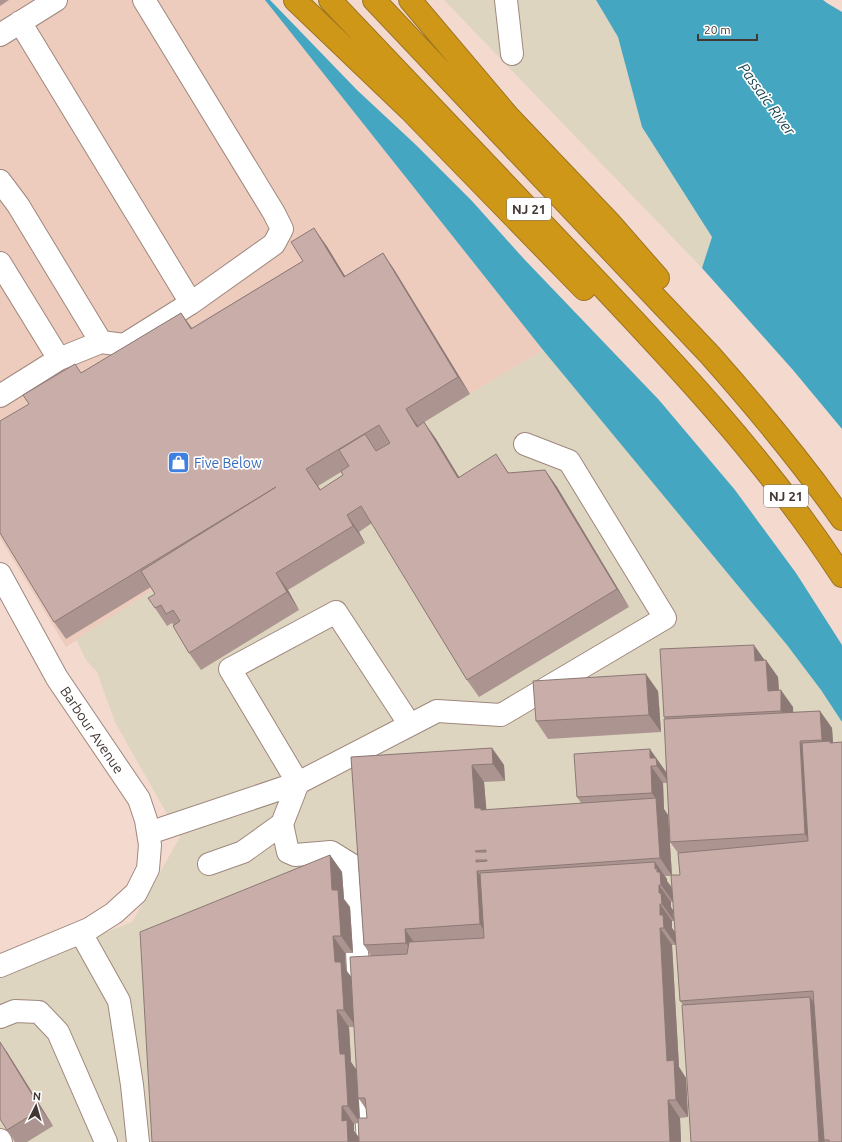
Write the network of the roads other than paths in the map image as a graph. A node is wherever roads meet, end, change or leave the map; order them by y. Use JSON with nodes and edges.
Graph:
{"nodes":[{"id":1,"x":56,"y":0,"type":"edge"},
{"id":2,"x":144,"y":0,"type":"edge"},
{"id":3,"x":295,"y":0,"type":"edge"},
{"id":4,"x":330,"y":0,"type":"edge"},
{"id":5,"x":374,"y":0,"type":"edge"},
{"id":6,"x":410,"y":0,"type":"edge"},
{"id":7,"x":506,"y":0,"type":"edge"},
{"id":8,"x":20,"y":22,"type":"junction"},
{"id":9,"x":0,"y":35,"type":"edge"},
{"id":10,"x":512,"y":54,"type":"dead end"},
{"id":11,"x":0,"y":181,"type":"edge"},
{"id":12,"x":0,"y":263,"type":"edge"},
{"id":13,"x":191,"y":303,"type":"junction"},
{"id":14,"x":101,"y":342,"type":"junction"},
{"id":15,"x":59,"y":359,"type":"junction"},
{"id":16,"x":3,"y":387,"type":"edge"},
{"id":17,"x":749,"y":399,"type":"junction"},
{"id":18,"x":725,"y":420,"type":"junction"},
{"id":19,"x":525,"y":444,"type":"dead end"},
{"id":20,"x":842,"y":519,"type":"edge"},
{"id":21,"x":0,"y":574,"type":"edge"},
{"id":22,"x":842,"y":576,"type":"edge"},
{"id":23,"x":410,"y":725,"type":"junction"},
{"id":24,"x":298,"y":784,"type":"junction"},
{"id":25,"x":282,"y":824,"type":"junction"},
{"id":26,"x":149,"y":833,"type":"junction"},
{"id":27,"x":209,"y":864,"type":"dead end"},
{"id":28,"x":80,"y":933,"type":"junction"},
{"id":29,"x":0,"y":966,"type":"edge"},
{"id":30,"x":360,"y":1005,"type":"edge"},
{"id":31,"x":0,"y":1017,"type":"edge"},
{"id":32,"x":363,"y":1059,"type":"edge"},
{"id":33,"x":137,"y":1139,"type":"edge"},
{"id":34,"x":106,"y":1142,"type":"edge"},
{"id":35,"x":113,"y":1142,"type":"edge"},
{"id":36,"x":368,"y":1142,"type":"edge"}],
"edges":[{"from":1,"to":8,"type":"street"},
{"from":2,"to":13,"type":"street"},
{"from":3,"to":18,"type":"highway"},
{"from":4,"to":18,"type":"highway","number":"NJ 21"},
{"from":5,"to":17,"type":"highway","number":"NJ 21"},
{"from":6,"to":17,"type":"highway"},
{"from":7,"to":10,"type":"street"},
{"from":8,"to":9,"type":"street"},
{"from":8,"to":13,"type":"street"},
{"from":11,"to":14,"type":"street"},
{"from":12,"to":15,"type":"street"},
{"from":13,"to":14,"type":"street"},
{"from":14,"to":15,"type":"street"},
{"from":15,"to":16,"type":"street"},
{"from":17,"to":20,"type":"highway","number":"NJ 21"},
{"from":18,"to":22,"type":"highway","number":"NJ 21"},
{"from":19,"to":23,"type":"street"},
{"from":21,"to":26,"type":"street","name":"Barbour Avenue"},
{"from":23,"to":24,"type":"street"},
{"from":23,"to":24,"type":"street"},
{"from":24,"to":25,"type":"street"},
{"from":24,"to":26,"type":"street"},
{"from":25,"to":27,"type":"street"},
{"from":25,"to":30,"type":"street"},
{"from":26,"to":28,"type":"street","name":"Barbour Avenue"},
{"from":28,"to":29,"type":"street"},
{"from":28,"to":33,"type":"street"},
{"from":31,"to":34,"type":"street"},
{"from":32,"to":36,"type":"street"},
{"from":33,"to":35,"type":"street"}]}
